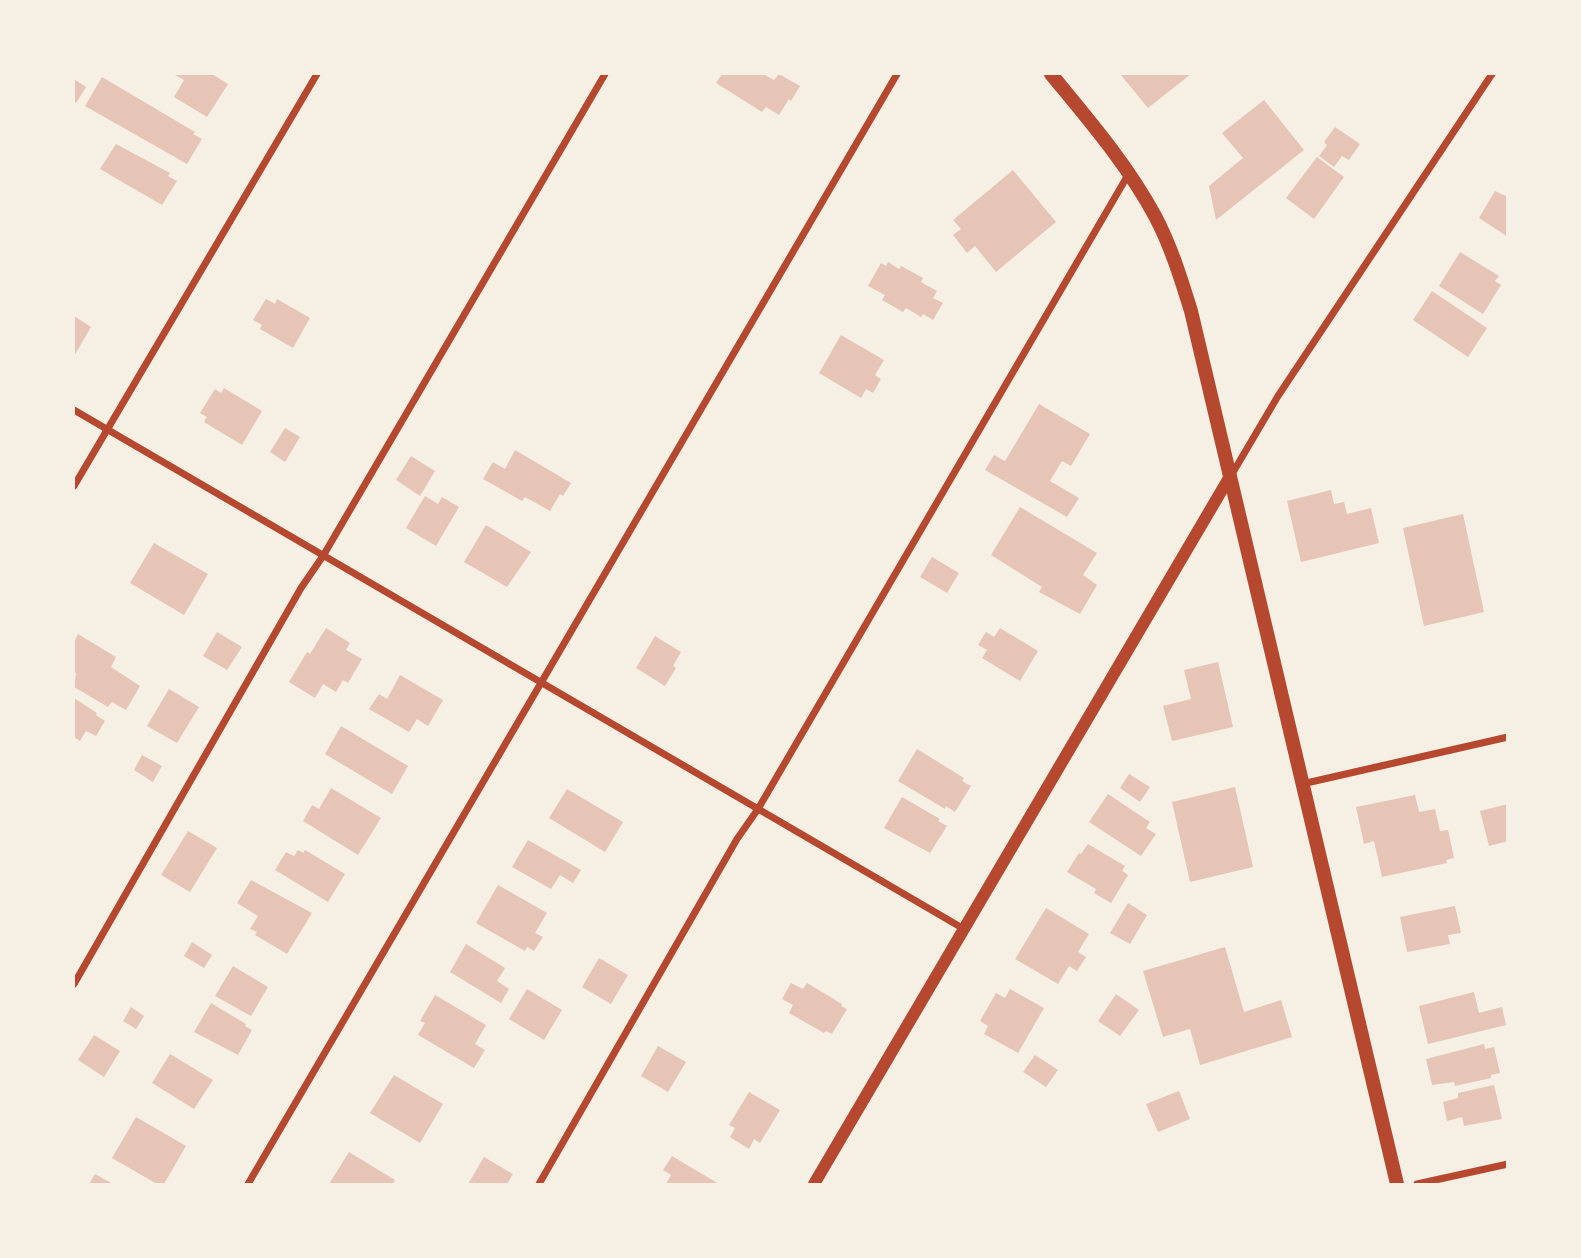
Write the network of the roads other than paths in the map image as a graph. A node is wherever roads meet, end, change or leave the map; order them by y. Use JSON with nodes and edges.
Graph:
{"nodes":[{"id":1,"x":317,"y":74,"type":"edge"},
{"id":2,"x":605,"y":74,"type":"edge"},
{"id":3,"x":897,"y":74,"type":"edge"},
{"id":4,"x":1051,"y":74,"type":"edge"},
{"id":5,"x":1492,"y":74,"type":"edge"},
{"id":6,"x":1128,"y":175,"type":"junction"},
{"id":7,"x":74,"y":411,"type":"edge"},
{"id":8,"x":106,"y":429,"type":"junction"},
{"id":9,"x":1230,"y":478,"type":"junction"},
{"id":10,"x":74,"y":486,"type":"edge"},
{"id":11,"x":323,"y":556,"type":"junction"},
{"id":12,"x":542,"y":683,"type":"junction"},
{"id":13,"x":1507,"y":737,"type":"edge"},
{"id":14,"x":1301,"y":785,"type":"junction"},
{"id":15,"x":758,"y":809,"type":"junction"},
{"id":16,"x":964,"y":929,"type":"junction"},
{"id":17,"x":74,"y":984,"type":"edge"},
{"id":18,"x":1507,"y":1164,"type":"edge"},
{"id":19,"x":248,"y":1185,"type":"edge"},
{"id":20,"x":539,"y":1185,"type":"edge"},
{"id":21,"x":814,"y":1185,"type":"edge"},
{"id":22,"x":1397,"y":1185,"type":"edge"},
{"id":23,"x":1417,"y":1185,"type":"edge"}],
"edges":[{"from":1,"to":8,"type":"street"},
{"from":2,"to":11,"type":"street"},
{"from":3,"to":12,"type":"street"},
{"from":4,"to":6,"type":"main road"},
{"from":5,"to":9,"type":"street"},
{"from":6,"to":9,"type":"main road"},
{"from":6,"to":15,"type":"street"},
{"from":7,"to":8,"type":"street"},
{"from":8,"to":10,"type":"street"},
{"from":8,"to":11,"type":"street"},
{"from":9,"to":14,"type":"main road"},
{"from":9,"to":16,"type":"street"},
{"from":11,"to":12,"type":"street"},
{"from":11,"to":17,"type":"street"},
{"from":12,"to":15,"type":"street"},
{"from":12,"to":19,"type":"street"},
{"from":13,"to":14,"type":"street"},
{"from":14,"to":22,"type":"main road"},
{"from":15,"to":16,"type":"street"},
{"from":15,"to":20,"type":"street"},
{"from":16,"to":21,"type":"street"},
{"from":18,"to":23,"type":"street"}]}
